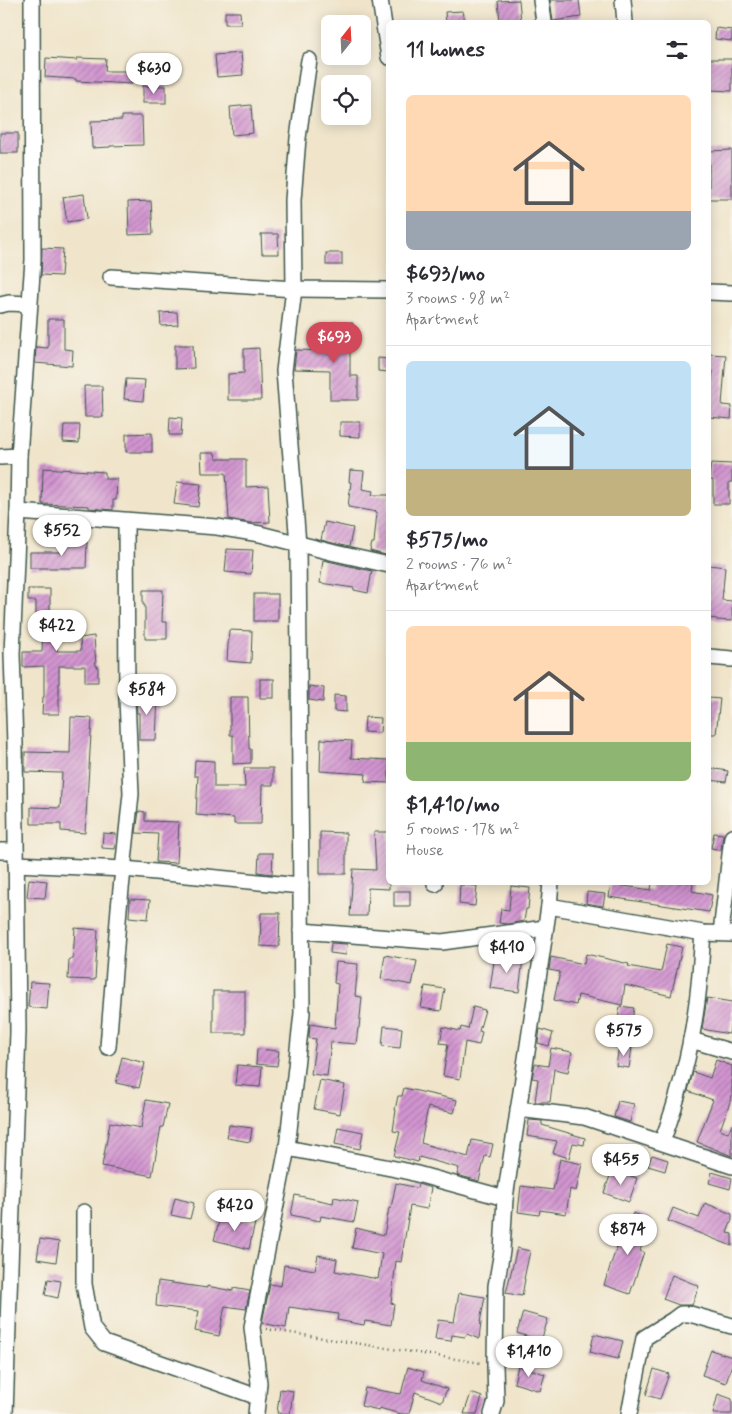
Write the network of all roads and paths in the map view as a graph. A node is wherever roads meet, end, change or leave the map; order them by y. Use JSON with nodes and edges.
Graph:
{"nodes":[{"id":1,"x":32,"y":0,"type":"edge"},
{"id":2,"x":380,"y":0,"type":"edge"},
{"id":3,"x":541,"y":0,"type":"edge"},
{"id":4,"x":624,"y":0,"type":"edge"},
{"id":5,"x":544,"y":20,"type":"edge"},
{"id":6,"x":625,"y":20,"type":"edge"},
{"id":7,"x":386,"y":38,"type":"edge"},
{"id":8,"x":309,"y":60,"type":"dead end"},
{"id":9,"x":111,"y":277,"type":"dead end"},
{"id":10,"x":294,"y":290,"type":"junction"},
{"id":11,"x":386,"y":290,"type":"edge"},
{"id":12,"x":711,"y":292,"type":"edge"},
{"id":13,"x":732,"y":292,"type":"edge"},
{"id":14,"x":29,"y":304,"type":"junction"},
{"id":15,"x":0,"y":306,"type":"edge"},
{"id":16,"x":19,"y":456,"type":"junction"},
{"id":17,"x":0,"y":457,"type":"edge"},
{"id":18,"x":18,"y":512,"type":"junction"},
{"id":19,"x":126,"y":521,"type":"junction"},
{"id":20,"x":298,"y":544,"type":"junction"},
{"id":21,"x":386,"y":564,"type":"edge"},
{"id":22,"x":6,"y":654,"type":"edge"},
{"id":23,"x":711,"y":657,"type":"edge"},
{"id":24,"x":732,"y":658,"type":"edge"},
{"id":25,"x":732,"y":837,"type":"edge"},
{"id":26,"x":0,"y":850,"type":"edge"},
{"id":27,"x":16,"y":858,"type":"junction"},
{"id":28,"x":124,"y":869,"type":"junction"},
{"id":29,"x":551,"y":885,"type":"edge"},
{"id":30,"x":301,"y":886,"type":"junction"},
{"id":31,"x":549,"y":906,"type":"junction"},
{"id":32,"x":546,"y":928,"type":"junction"},
{"id":33,"x":301,"y":931,"type":"junction"},
{"id":34,"x":704,"y":933,"type":"junction"},
{"id":35,"x":726,"y":933,"type":"edge"},
{"id":36,"x":691,"y":1040,"type":"junction"},
{"id":37,"x":108,"y":1047,"type":"dead end"},
{"id":38,"x":732,"y":1052,"type":"edge"},
{"id":39,"x":518,"y":1109,"type":"junction"},
{"id":40,"x":662,"y":1142,"type":"junction"},
{"id":41,"x":287,"y":1148,"type":"junction"},
{"id":42,"x":732,"y":1166,"type":"edge"},
{"id":43,"x":505,"y":1198,"type":"junction"},
{"id":44,"x":84,"y":1212,"type":"dead end"},
{"id":45,"x":732,"y":1326,"type":"edge"},
{"id":46,"x":252,"y":1327,"type":"junction"},
{"id":47,"x":495,"y":1365,"type":"junction"},
{"id":48,"x":258,"y":1397,"type":"junction"},
{"id":49,"x":6,"y":1414,"type":"edge"},
{"id":50,"x":256,"y":1414,"type":"edge"},
{"id":51,"x":492,"y":1414,"type":"edge"},
{"id":52,"x":629,"y":1414,"type":"edge"}],
"edges":[{"from":1,"to":14,"type":"street"},
{"from":2,"to":7,"type":"street"},
{"from":3,"to":5,"type":"street"},
{"from":4,"to":6,"type":"street"},
{"from":8,"to":10,"type":"street"},
{"from":9,"to":10,"type":"street"},
{"from":10,"to":11,"type":"street"},
{"from":10,"to":20,"type":"street"},
{"from":12,"to":13,"type":"street"},
{"from":14,"to":15,"type":"street"},
{"from":14,"to":16,"type":"street"},
{"from":16,"to":17,"type":"street"},
{"from":16,"to":18,"type":"street"},
{"from":18,"to":19,"type":"street"},
{"from":18,"to":22,"type":"street"},
{"from":19,"to":20,"type":"street"},
{"from":19,"to":28,"type":"street"},
{"from":20,"to":21,"type":"street"},
{"from":20,"to":30,"type":"street"},
{"from":22,"to":27,"type":"street"},
{"from":23,"to":24,"type":"street"},
{"from":25,"to":35,"type":"street"},
{"from":26,"to":27,"type":"street"},
{"from":27,"to":28,"type":"street"},
{"from":27,"to":49,"type":"street"},
{"from":28,"to":30,"type":"street"},
{"from":28,"to":37,"type":"street"},
{"from":29,"to":31,"type":"street"},
{"from":30,"to":33,"type":"street"},
{"from":31,"to":32,"type":"street"},
{"from":31,"to":34,"type":"street"},
{"from":32,"to":33,"type":"street"},
{"from":32,"to":39,"type":"street"},
{"from":33,"to":41,"type":"street"},
{"from":34,"to":35,"type":"street"},
{"from":34,"to":36,"type":"street"},
{"from":36,"to":38,"type":"street"},
{"from":36,"to":40,"type":"street"},
{"from":39,"to":40,"type":"street"},
{"from":39,"to":43,"type":"street"},
{"from":40,"to":42,"type":"street"},
{"from":41,"to":43,"type":"street"},
{"from":41,"to":46,"type":"street"},
{"from":43,"to":47,"type":"street"},
{"from":44,"to":48,"type":"street"},
{"from":45,"to":52,"type":"street"},
{"from":46,"to":47,"type":"path"},
{"from":46,"to":48,"type":"street"},
{"from":47,"to":51,"type":"street"},
{"from":48,"to":50,"type":"street"}]}
